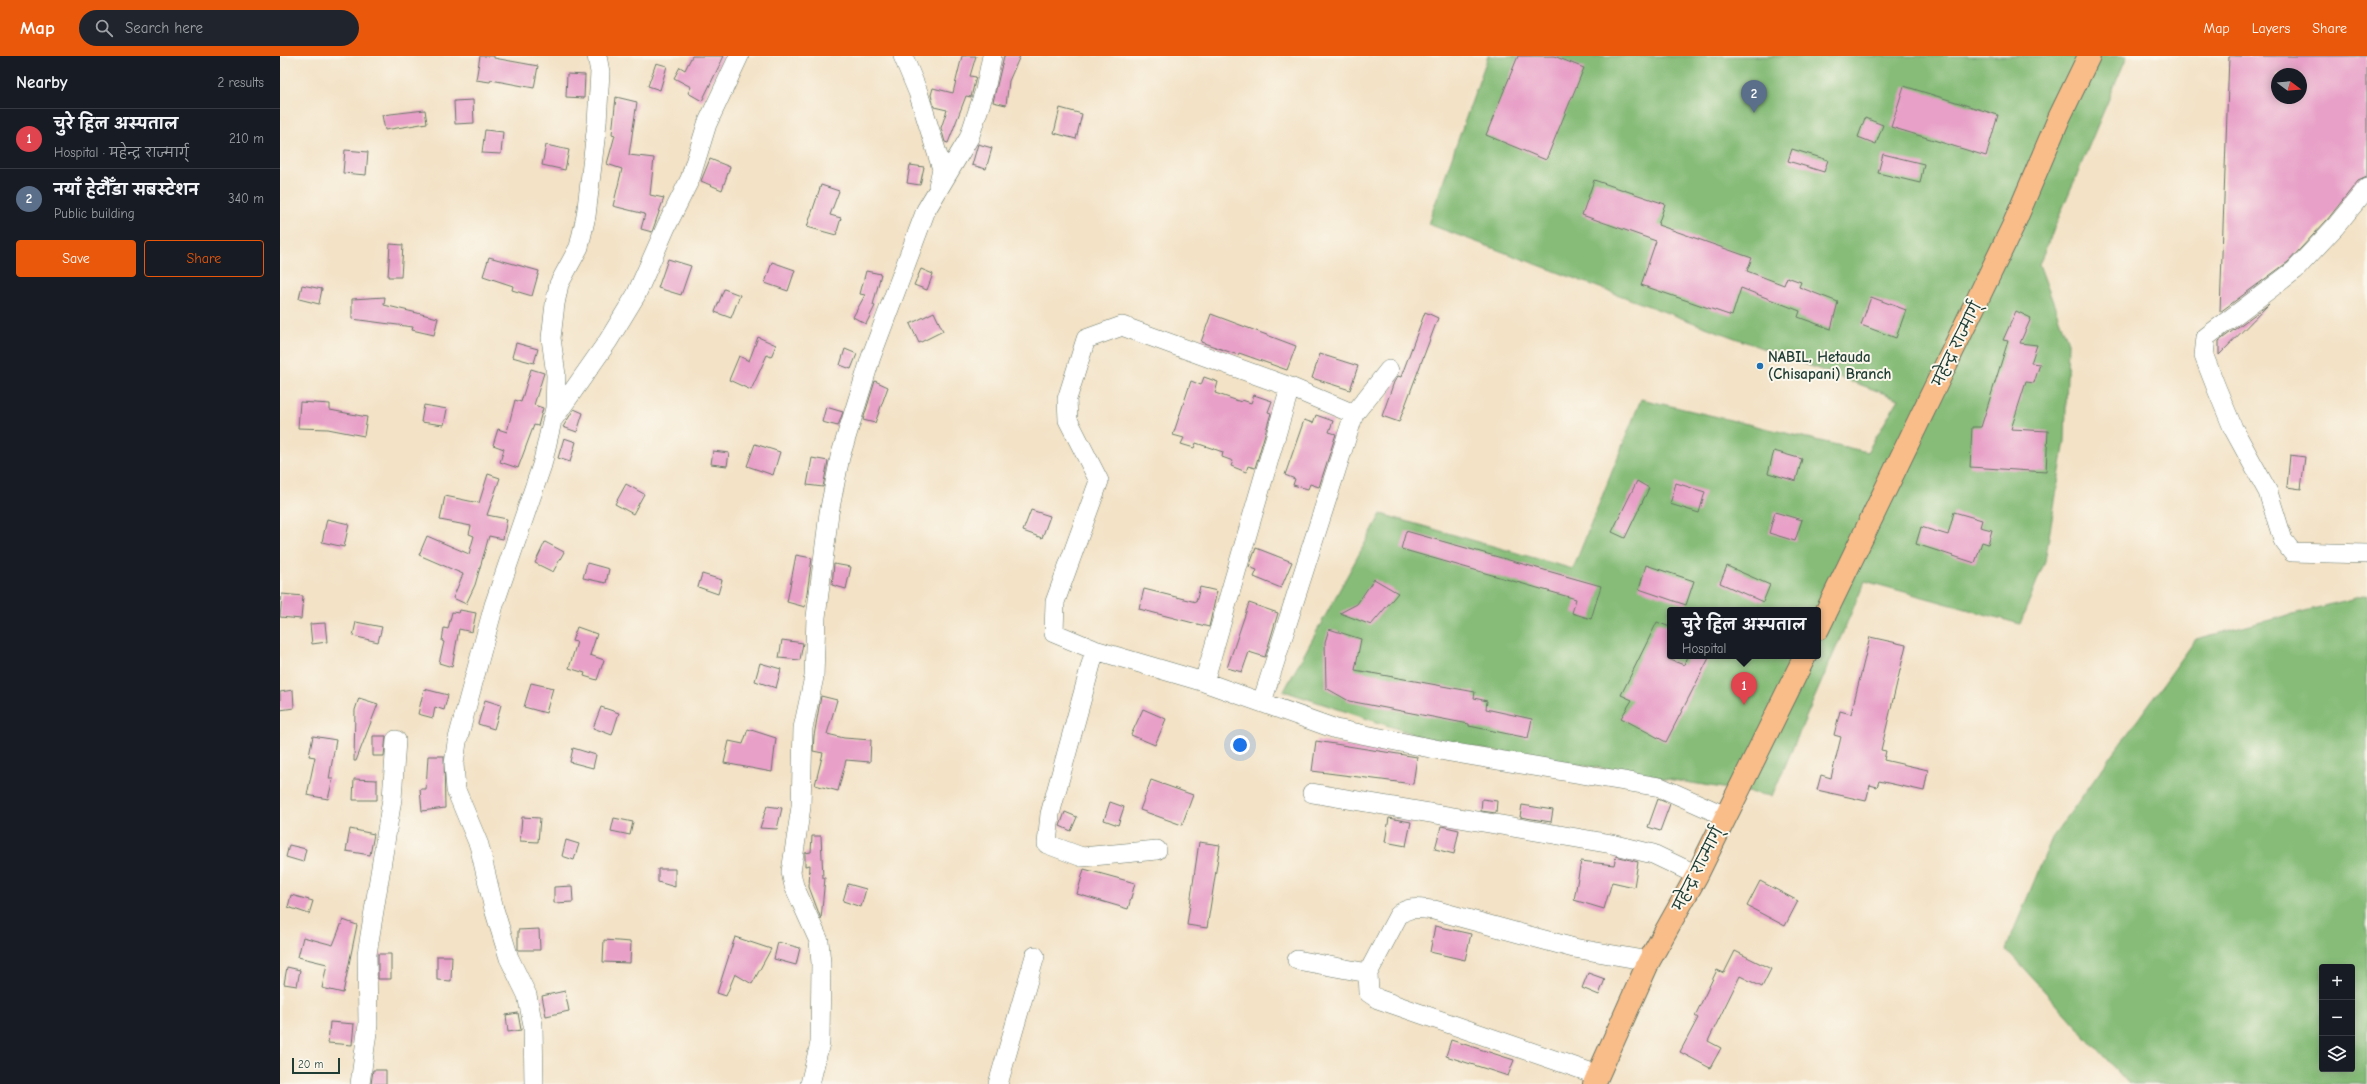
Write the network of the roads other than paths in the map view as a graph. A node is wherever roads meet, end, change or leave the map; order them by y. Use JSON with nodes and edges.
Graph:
{"nodes":[{"id":1,"x":597,"y":56,"type":"edge"},
{"id":2,"x":739,"y":56,"type":"edge"},
{"id":3,"x":903,"y":56,"type":"edge"},
{"id":4,"x":992,"y":56,"type":"edge"},
{"id":5,"x":2089,"y":56,"type":"edge"},
{"id":6,"x":2367,"y":188,"type":"edge"},
{"id":7,"x":937,"y":191,"type":"junction"},
{"id":8,"x":1389,"y":370,"type":"dead end"},
{"id":9,"x":1290,"y":387,"type":"junction"},
{"id":10,"x":1354,"y":414,"type":"junction"},
{"id":11,"x":553,"y":420,"type":"junction"},
{"id":12,"x":2367,"y":554,"type":"edge"},
{"id":13,"x":1821,"y":623,"type":"edge"},
{"id":14,"x":1095,"y":650,"type":"junction"},
{"id":15,"x":1804,"y":659,"type":"edge"},
{"id":16,"x":1204,"y":682,"type":"junction"},
{"id":17,"x":1262,"y":702,"type":"junction"},
{"id":18,"x":396,"y":740,"type":"dead end"},
{"id":19,"x":1312,"y":793,"type":"dead end"},
{"id":20,"x":1725,"y":816,"type":"junction"},
{"id":21,"x":1157,"y":850,"type":"dead end"},
{"id":22,"x":1696,"y":875,"type":"junction"},
{"id":23,"x":1035,"y":956,"type":"dead end"},
{"id":24,"x":1297,"y":960,"type":"dead end"},
{"id":25,"x":1649,"y":961,"type":"junction"},
{"id":26,"x":1368,"y":973,"type":"junction"},
{"id":27,"x":1596,"y":1080,"type":"edge"},
{"id":28,"x":360,"y":1084,"type":"edge"},
{"id":29,"x":534,"y":1084,"type":"edge"},
{"id":30,"x":810,"y":1084,"type":"edge"},
{"id":31,"x":998,"y":1084,"type":"edge"}],
"edges":[{"from":1,"to":11,"type":"street"},
{"from":2,"to":11,"type":"street"},
{"from":3,"to":7,"type":"street"},
{"from":4,"to":7,"type":"street"},
{"from":5,"to":13,"type":"highway","name":"महेन्द्र राज्मार्ग्"},
{"from":6,"to":12,"type":"street"},
{"from":7,"to":30,"type":"street"},
{"from":8,"to":10,"type":"street"},
{"from":9,"to":10,"type":"street"},
{"from":9,"to":14,"type":"street"},
{"from":9,"to":16,"type":"street"},
{"from":10,"to":17,"type":"street"},
{"from":11,"to":29,"type":"street"},
{"from":14,"to":16,"type":"street"},
{"from":14,"to":21,"type":"street"},
{"from":15,"to":20,"type":"highway","name":"महेन्द्र राज्मार्ग्"},
{"from":16,"to":17,"type":"street"},
{"from":17,"to":20,"type":"street"},
{"from":18,"to":28,"type":"street"},
{"from":19,"to":22,"type":"street"},
{"from":20,"to":22,"type":"highway","name":"महेन्द्र राज्मार्ग्"},
{"from":22,"to":25,"type":"highway","name":"महेन्द्र राज्मार्ग्"},
{"from":23,"to":31,"type":"street"},
{"from":24,"to":26,"type":"street"},
{"from":25,"to":26,"type":"street"},
{"from":25,"to":27,"type":"highway","name":"महेन्द्र राज्मार्ग्"},
{"from":26,"to":27,"type":"street"}]}
